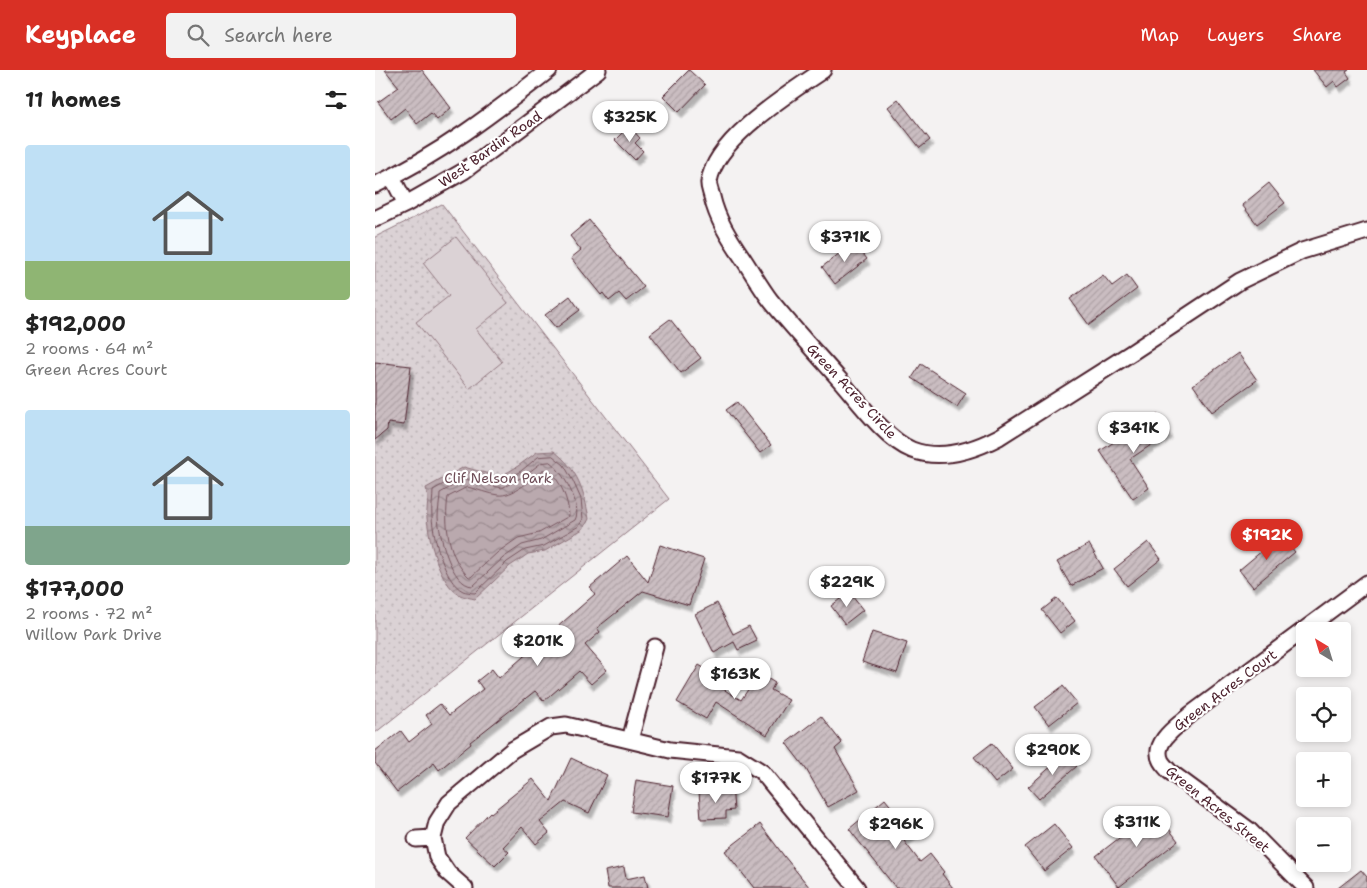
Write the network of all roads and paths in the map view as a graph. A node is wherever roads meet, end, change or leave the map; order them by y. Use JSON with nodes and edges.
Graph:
{"nodes":[{"id":1,"x":549,"y":70,"type":"edge"},
{"id":2,"x":599,"y":70,"type":"edge"},
{"id":3,"x":823,"y":70,"type":"edge"},
{"id":4,"x":392,"y":177,"type":"junction"},
{"id":5,"x":375,"y":185,"type":"edge"},
{"id":6,"x":405,"y":204,"type":"junction"},
{"id":7,"x":375,"y":219,"type":"edge"},
{"id":8,"x":1367,"y":231,"type":"edge"},
{"id":9,"x":1367,"y":583,"type":"edge"},
{"id":10,"x":655,"y":646,"type":"dead end"},
{"id":11,"x":630,"y":740,"type":"junction"},
{"id":12,"x":1160,"y":748,"type":"joint"},
{"id":13,"x":433,"y":838,"type":"junction"},
{"id":14,"x":416,"y":839,"type":"dead end"},
{"id":15,"x":465,"y":888,"type":"edge"},
{"id":16,"x":857,"y":888,"type":"edge"},
{"id":17,"x":1307,"y":888,"type":"edge"}],
"edges":[{"from":1,"to":4,"type":"street","name":"West Bardin Road"},
{"from":2,"to":6,"type":"street","name":"West Bardin Road"},
{"from":3,"to":8,"type":"street","name":"Green Acres Circle"},
{"from":4,"to":5,"type":"street","name":"West Bardin Road"},
{"from":4,"to":6,"type":"street"},
{"from":6,"to":7,"type":"street","name":"West Bardin Road"},
{"from":9,"to":12,"type":"street","name":"Green Acres Court"},
{"from":10,"to":11,"type":"street"},
{"from":11,"to":13,"type":"street"},
{"from":11,"to":16,"type":"street"},
{"from":12,"to":17,"type":"street","name":"Green Acres Street"},
{"from":13,"to":14,"type":"street"},
{"from":13,"to":15,"type":"street"}]}
